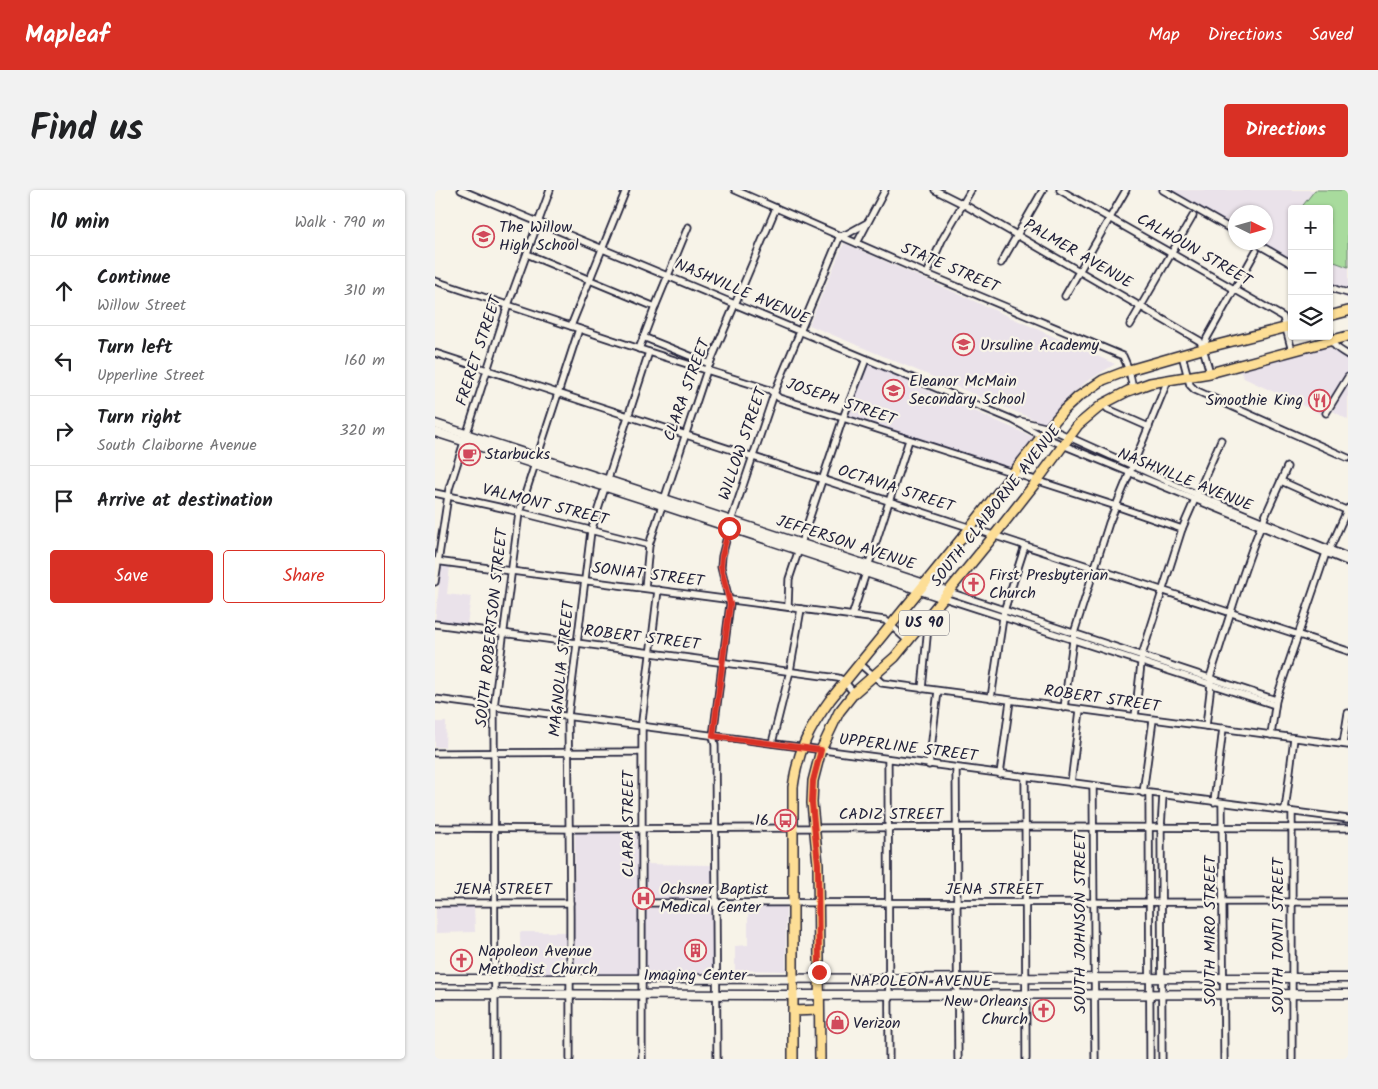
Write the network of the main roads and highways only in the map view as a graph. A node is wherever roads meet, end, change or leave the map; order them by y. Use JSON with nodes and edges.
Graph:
{"nodes":[{"id":1,"x":1348,"y":311,"type":"edge"},
{"id":2,"x":1333,"y":315,"type":"edge"},
{"id":3,"x":1288,"y":327,"type":"edge"},
{"id":4,"x":1348,"y":336,"type":"edge"},
{"id":5,"x":435,"y":424,"type":"edge"},
{"id":6,"x":435,"y":432,"type":"edge"},
{"id":7,"x":465,"y":438,"type":"junction"},
{"id":8,"x":923,"y":587,"type":"junction"},
{"id":9,"x":946,"y":595,"type":"junction"},
{"id":10,"x":1348,"y":978,"type":"edge"},
{"id":11,"x":435,"y":979,"type":"edge"},
{"id":12,"x":793,"y":979,"type":"junction"},
{"id":13,"x":819,"y":979,"type":"junction"},
{"id":14,"x":435,"y":994,"type":"edge"},
{"id":15,"x":1348,"y":994,"type":"edge"},
{"id":16,"x":793,"y":995,"type":"junction"},
{"id":17,"x":819,"y":995,"type":"junction"},
{"id":18,"x":819,"y":1010,"type":"junction"},
{"id":19,"x":793,"y":1011,"type":"junction"},
{"id":20,"x":793,"y":1059,"type":"edge"},
{"id":21,"x":820,"y":1059,"type":"edge"}],
"edges":[{"from":1,"to":2,"type":"main road"},
{"from":3,"to":8,"type":"main road","name":"SOUTH CLAIBORNE AVENUE","number":"US 90"},
{"from":4,"to":9,"type":"main road","name":"SOUTH CLAIBORNE AVENUE","number":"US 90"},
{"from":5,"to":7,"type":"main road","name":"JEFFERSON AVENUE"},
{"from":6,"to":7,"type":"main road","name":"JEFFERSON AVENUE"},
{"from":7,"to":8,"type":"main road","name":"JEFFERSON AVENUE"},
{"from":8,"to":9,"type":"main road","name":"JEFFERSON AVENUE"},
{"from":8,"to":12,"type":"main road","name":"SOUTH CLAIBORNE AVENUE","number":"US 90"},
{"from":9,"to":13,"type":"main road","name":"SOUTH CLAIBORNE AVENUE","number":"US 90"},
{"from":10,"to":13,"type":"main road","name":"NAPOLEON AVENUE"},
{"from":11,"to":12,"type":"main road","name":"NAPOLEON AVENUE"},
{"from":12,"to":13,"type":"main road","name":"NAPOLEON AVENUE"},
{"from":12,"to":16,"type":"main road","name":"SOUTH CLAIBORNE AVENUE","number":"US 90"},
{"from":13,"to":17,"type":"main road","name":"SOUTH CLAIBORNE AVENUE","number":"US 90"},
{"from":14,"to":16,"type":"main road","name":"NAPOLEON AVENUE"},
{"from":15,"to":17,"type":"main road","name":"NAPOLEON AVENUE"},
{"from":16,"to":17,"type":"main road","name":"NAPOLEON AVENUE"},
{"from":16,"to":19,"type":"main road","name":"SOUTH CLAIBORNE AVENUE","number":"US 90"},
{"from":17,"to":18,"type":"main road","name":"SOUTH CLAIBORNE AVENUE","number":"US 90"},
{"from":18,"to":19,"type":"main road"},
{"from":18,"to":21,"type":"main road","name":"SOUTH CLAIBORNE AVENUE","number":"US 90"},
{"from":19,"to":20,"type":"main road","name":"SOUTH CLAIBORNE AVENUE","number":"US 90"}]}
